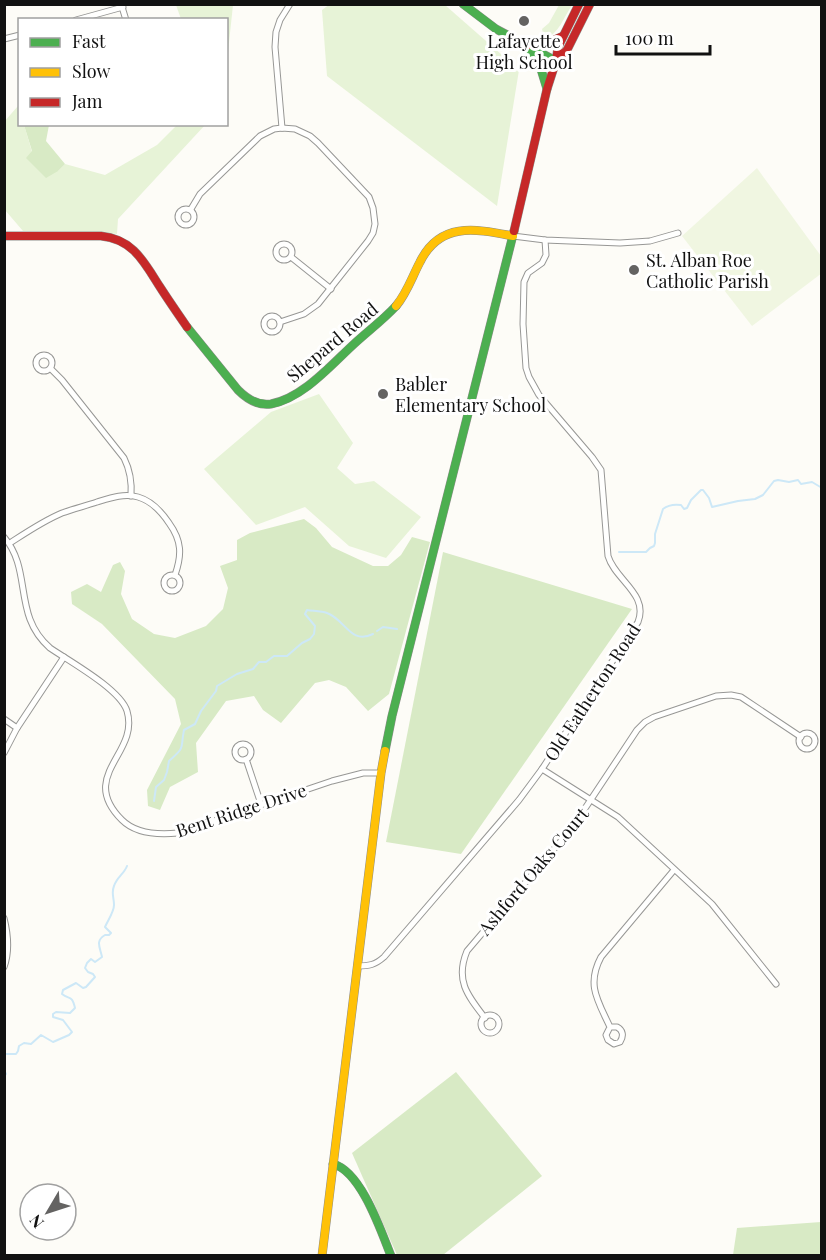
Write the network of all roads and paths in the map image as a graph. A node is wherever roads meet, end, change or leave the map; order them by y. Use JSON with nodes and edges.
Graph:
{"nodes":[{"id":1,"x":290,"y":4,"type":"edge"},
{"id":2,"x":463,"y":4,"type":"edge"},
{"id":3,"x":579,"y":4,"type":"edge"},
{"id":4,"x":590,"y":4,"type":"edge"},
{"id":5,"x":122,"y":6,"type":"edge"},
{"id":6,"x":83,"y":18,"type":"edge"},
{"id":7,"x":563,"y":36,"type":"junction"},
{"id":8,"x":525,"y":45,"type":"junction"},
{"id":9,"x":556,"y":61,"type":"junction"},
{"id":10,"x":547,"y":89,"type":"junction"},
{"id":11,"x":282,"y":128,"type":"junction"},
{"id":12,"x":191,"y":209,"type":"dead end"},
{"id":13,"x":678,"y":233,"type":"dead end"},
{"id":14,"x":4,"y":236,"type":"edge"},
{"id":15,"x":513,"y":236,"type":"junction"},
{"id":16,"x":544,"y":240,"type":"junction"},
{"id":17,"x":291,"y":257,"type":"dead end"},
{"id":18,"x":331,"y":289,"type":"junction"},
{"id":19,"x":280,"y":322,"type":"dead end"},
{"id":20,"x":51,"y":369,"type":"dead end"},
{"id":21,"x":131,"y":496,"type":"junction"},
{"id":22,"x":4,"y":537,"type":"edge"},
{"id":23,"x":10,"y":543,"type":"junction"},
{"id":24,"x":175,"y":575,"type":"dead end"},
{"id":25,"x":64,"y":657,"type":"junction"},
{"id":26,"x":4,"y":720,"type":"edge"},
{"id":27,"x":17,"y":728,"type":"junction"},
{"id":28,"x":801,"y":737,"type":"dead end"},
{"id":29,"x":4,"y":753,"type":"edge"},
{"id":30,"x":246,"y":759,"type":"dead end"},
{"id":31,"x":542,"y":768,"type":"junction"},
{"id":32,"x":381,"y":773,"type":"junction"},
{"id":33,"x":592,"y":800,"type":"junction"},
{"id":34,"x":261,"y":804,"type":"junction"},
{"id":35,"x":674,"y":870,"type":"junction"},
{"id":36,"x":4,"y":918,"type":"edge"},
{"id":37,"x":357,"y":966,"type":"junction"},
{"id":38,"x":4,"y":968,"type":"edge"},
{"id":39,"x":776,"y":984,"type":"dead end"},
{"id":40,"x":484,"y":1018,"type":"dead end"},
{"id":41,"x":610,"y":1027,"type":"dead end"},
{"id":42,"x":333,"y":1164,"type":"junction"},
{"id":43,"x":322,"y":1256,"type":"edge"},
{"id":44,"x":391,"y":1256,"type":"edge"}],
"edges":[{"from":1,"to":11,"type":"street"},
{"from":2,"to":8,"type":"main road"},
{"from":3,"to":7,"type":"main road"},
{"from":4,"to":9,"type":"main road"},
{"from":5,"to":6,"type":"street"},
{"from":7,"to":8,"type":"main road"},
{"from":7,"to":9,"type":"main road"},
{"from":8,"to":9,"type":"main road"},
{"from":8,"to":10,"type":"main road"},
{"from":9,"to":10,"type":"main road"},
{"from":10,"to":15,"type":"main road"},
{"from":11,"to":12,"type":"street"},
{"from":11,"to":18,"type":"street"},
{"from":13,"to":16,"type":"street","name":"Shepard Road"},
{"from":14,"to":15,"type":"main road","name":"Shepard Road"},
{"from":15,"to":16,"type":"street","name":"Shepard Road"},
{"from":15,"to":32,"type":"main road"},
{"from":16,"to":31,"type":"street","name":"Old Eatherton Road"},
{"from":17,"to":18,"type":"street"},
{"from":18,"to":19,"type":"street"},
{"from":20,"to":21,"type":"street"},
{"from":21,"to":23,"type":"street"},
{"from":21,"to":24,"type":"street"},
{"from":22,"to":23,"type":"street","name":"Bent Ridge Drive"},
{"from":23,"to":25,"type":"street","name":"Bent Ridge Drive"},
{"from":25,"to":27,"type":"street"},
{"from":25,"to":34,"type":"street","name":"Bent Ridge Drive"},
{"from":26,"to":27,"type":"street"},
{"from":27,"to":29,"type":"street"},
{"from":28,"to":33,"type":"street","name":"Ashford Oaks Court"},
{"from":30,"to":34,"type":"street"},
{"from":31,"to":33,"type":"street"},
{"from":31,"to":37,"type":"street","name":"Old Eatherton Road"},
{"from":32,"to":34,"type":"street","name":"Bent Ridge Drive"},
{"from":32,"to":37,"type":"main road"},
{"from":33,"to":35,"type":"street"},
{"from":33,"to":40,"type":"street","name":"Ashford Oaks Court"},
{"from":35,"to":39,"type":"street"},
{"from":35,"to":41,"type":"street"},
{"from":36,"to":38,"type":"street"},
{"from":37,"to":42,"type":"main road"},
{"from":42,"to":43,"type":"main road"},
{"from":42,"to":44,"type":"main road"}]}
